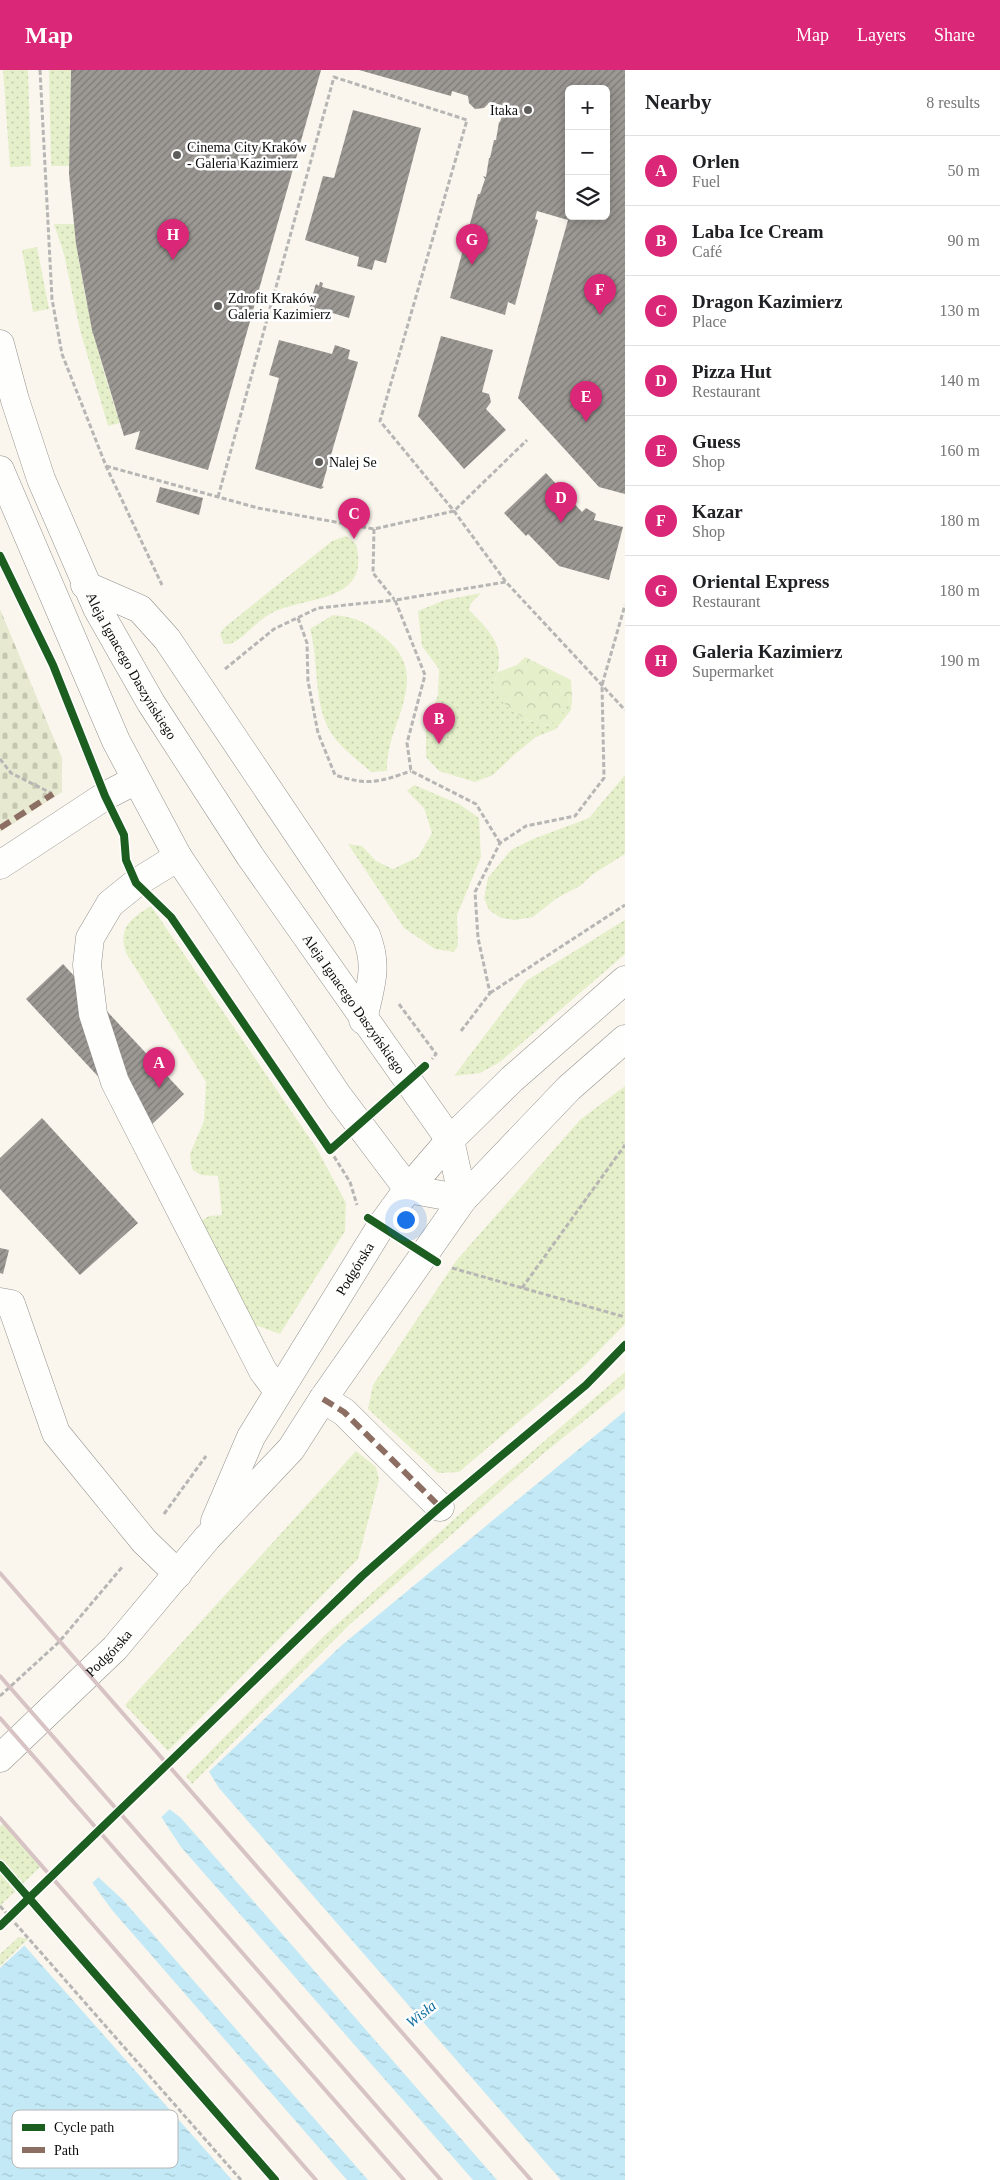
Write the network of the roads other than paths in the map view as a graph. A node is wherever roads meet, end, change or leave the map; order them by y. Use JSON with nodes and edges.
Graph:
{"nodes":[{"id":1,"x":0,"y":344,"type":"edge"},
{"id":2,"x":0,"y":470,"type":"edge"},
{"id":3,"x":85,"y":585,"type":"junction"},
{"id":4,"x":136,"y":780,"type":"junction"},
{"id":5,"x":178,"y":857,"type":"junction"},
{"id":6,"x":0,"y":865,"type":"edge"},
{"id":7,"x":625,"y":980,"type":"edge"},
{"id":8,"x":363,"y":1020,"type":"junction"},
{"id":9,"x":625,"y":1039,"type":"edge"},
{"id":10,"x":450,"y":1140,"type":"junction"},
{"id":11,"x":408,"y":1189,"type":"junction"},
{"id":12,"x":463,"y":1199,"type":"junction"},
{"id":13,"x":0,"y":1302,"type":"edge"},
{"id":14,"x":278,"y":1391,"type":"junction"},
{"id":15,"x":323,"y":1399,"type":"junction"},
{"id":16,"x":440,"y":1507,"type":"dead end"},
{"id":17,"x":207,"y":1538,"type":"junction"},
{"id":18,"x":178,"y":1574,"type":"junction"},
{"id":19,"x":0,"y":1758,"type":"edge"}],
"edges":[{"from":1,"to":3,"type":"street","name":"Aleja Ignacego Daszyńskiego"},
{"from":2,"to":4,"type":"street"},
{"from":3,"to":8,"type":"street","name":"Aleja Ignacego Daszyńskiego"},
{"from":3,"to":8,"type":"street"},
{"from":4,"to":5,"type":"street"},
{"from":4,"to":6,"type":"street"},
{"from":5,"to":11,"type":"street"},
{"from":5,"to":14,"type":"street"},
{"from":7,"to":10,"type":"street","name":"Podgórska"},
{"from":8,"to":10,"type":"street","name":"Aleja Ignacego Daszyńskiego"},
{"from":9,"to":12,"type":"street","name":"Podgórska"},
{"from":10,"to":11,"type":"street","name":"Podgórska"},
{"from":10,"to":12,"type":"street","name":"Aleja Ignacego Daszyńskiego"},
{"from":11,"to":12,"type":"street"},
{"from":11,"to":14,"type":"street","name":"Podgórska"},
{"from":12,"to":15,"type":"street","name":"Podgórska"},
{"from":13,"to":18,"type":"street"},
{"from":14,"to":17,"type":"street","name":"Podgórska"},
{"from":15,"to":16,"type":"street"},
{"from":15,"to":17,"type":"street","name":"Podgórska"},
{"from":17,"to":18,"type":"street","name":"Podgórska"},
{"from":18,"to":19,"type":"street","name":"Podgórska"}]}
